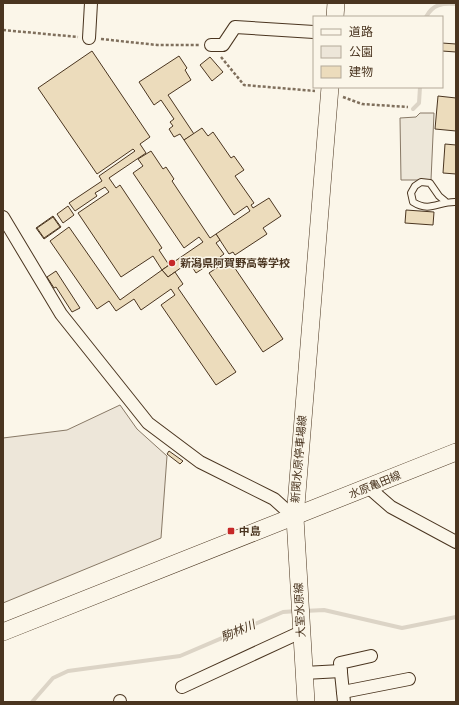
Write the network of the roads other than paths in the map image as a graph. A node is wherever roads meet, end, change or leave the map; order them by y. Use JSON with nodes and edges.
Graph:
{"nodes":[{"id":1,"x":91,"y":3,"type":"edge"},
{"id":2,"x":336,"y":3,"type":"edge"},
{"id":3,"x":335,"y":16,"type":"edge"},
{"id":4,"x":313,"y":32,"type":"edge"},
{"id":5,"x":89,"y":38,"type":"road end"},
{"id":6,"x":211,"y":45,"type":"road end"},
{"id":7,"x":329,"y":90,"type":"edge"},
{"id":8,"x":445,"y":202,"type":"junction"},
{"id":9,"x":456,"y":202,"type":"edge"},
{"id":10,"x":3,"y":217,"type":"edge"},
{"id":11,"x":456,"y":452,"type":"edge"},
{"id":12,"x":368,"y":487,"type":"junction"},
{"id":13,"x":295,"y":518,"type":"junction"},
{"id":14,"x":456,"y":542,"type":"edge"},
{"id":15,"x":3,"y":632,"type":"edge"},
{"id":16,"x":301,"y":632,"type":"junction"},
{"id":17,"x":371,"y":656,"type":"dead end"},
{"id":18,"x":341,"y":671,"type":"junction"},
{"id":19,"x":304,"y":673,"type":"junction"},
{"id":20,"x":409,"y":679,"type":"dead end"},
{"id":21,"x":182,"y":687,"type":"dead end"},
{"id":22,"x":343,"y":697,"type":"edge"},
{"id":23,"x":306,"y":702,"type":"edge"}],
"edges":[{"from":1,"to":5,"type":"street"},
{"from":2,"to":3,"type":"main road"},
{"from":4,"to":6,"type":"street"},
{"from":7,"to":13,"type":"main road","name":"新関水原停車場線"},
{"from":8,"to":8,"type":"lane"},
{"from":8,"to":9,"type":"lane"},
{"from":10,"to":13,"type":"street"},
{"from":11,"to":12,"type":"main road","name":"水原亀田線"},
{"from":12,"to":13,"type":"main road","name":"水原亀田線"},
{"from":12,"to":14,"type":"street"},
{"from":13,"to":15,"type":"main road","name":"新関水原停車場線"},
{"from":13,"to":16,"type":"main road","name":"大室水原線"},
{"from":16,"to":19,"type":"main road","name":"大室水原線"},
{"from":16,"to":21,"type":"street"},
{"from":17,"to":18,"type":"street"},
{"from":18,"to":19,"type":"street"},
{"from":18,"to":22,"type":"street"},
{"from":19,"to":23,"type":"main road","name":"大室水原線"},
{"from":20,"to":22,"type":"street"}]}
